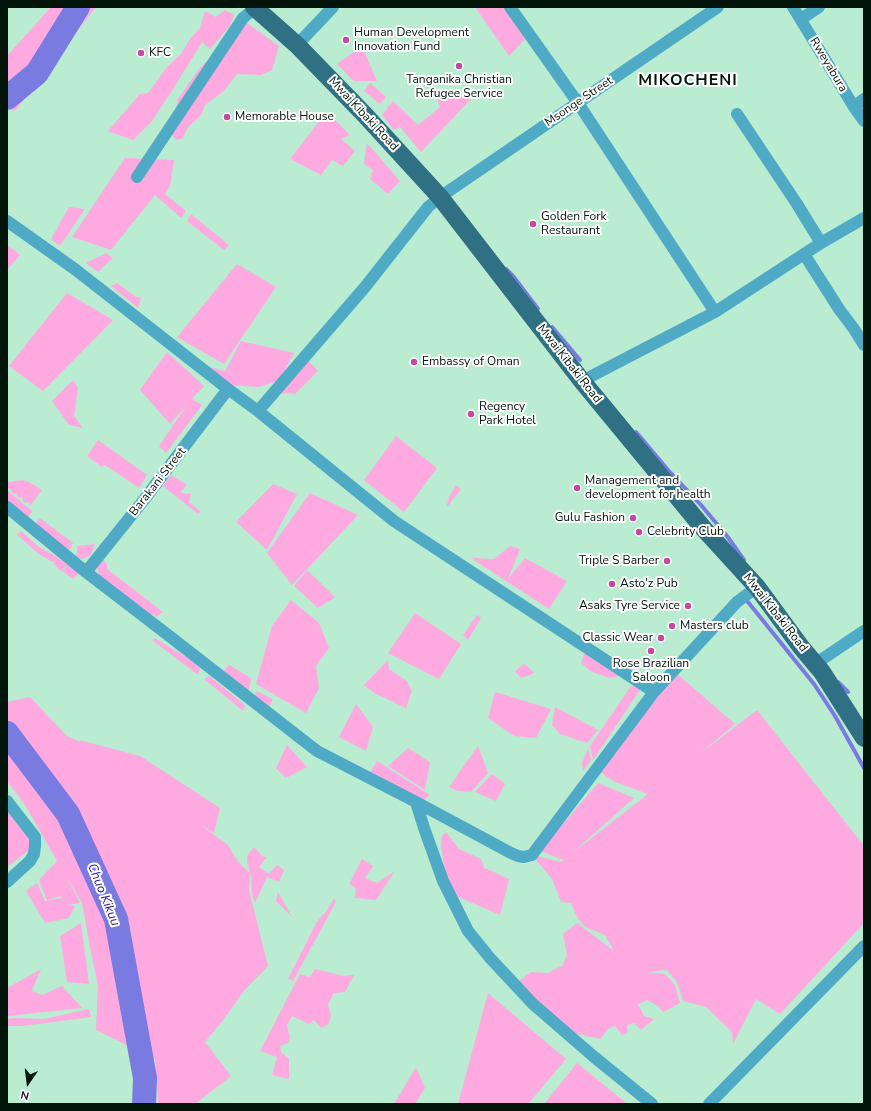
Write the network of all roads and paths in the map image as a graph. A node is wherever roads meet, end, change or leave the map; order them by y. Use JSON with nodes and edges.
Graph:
{"nodes":[{"id":1,"x":255,"y":7,"type":"edge"},
{"id":2,"x":333,"y":7,"type":"edge"},
{"id":3,"x":510,"y":7,"type":"edge"},
{"id":4,"x":718,"y":7,"type":"edge"},
{"id":5,"x":793,"y":7,"type":"edge"},
{"id":6,"x":819,"y":7,"type":"edge"},
{"id":7,"x":801,"y":19,"type":"junction"},
{"id":8,"x":297,"y":44,"type":"junction"},
{"id":9,"x":864,"y":99,"type":"edge"},
{"id":10,"x":578,"y":103,"type":"junction"},
{"id":11,"x":854,"y":107,"type":"junction"},
{"id":12,"x":737,"y":114,"type":"dead end"},
{"id":13,"x":864,"y":122,"type":"edge"},
{"id":14,"x":137,"y":177,"type":"dead end"},
{"id":15,"x":440,"y":197,"type":"junction"},
{"id":16,"x":864,"y":218,"type":"edge"},
{"id":17,"x":7,"y":220,"type":"edge"},
{"id":18,"x":821,"y":243,"type":"junction"},
{"id":19,"x":804,"y":254,"type":"junction"},
{"id":20,"x":715,"y":312,"type":"junction"},
{"id":21,"x":864,"y":345,"type":"edge"},
{"id":22,"x":582,"y":381,"type":"junction"},
{"id":23,"x":228,"y":390,"type":"junction"},
{"id":24,"x":258,"y":411,"type":"junction"},
{"id":25,"x":7,"y":507,"type":"edge"},
{"id":26,"x":86,"y":572,"type":"junction"},
{"id":27,"x":757,"y":587,"type":"junction"},
{"id":28,"x":864,"y":631,"type":"edge"},
{"id":29,"x":815,"y":664,"type":"junction"},
{"id":30,"x":654,"y":692,"type":"junction"},
{"id":31,"x":864,"y":738,"type":"edge"},
{"id":32,"x":7,"y":801,"type":"edge"},
{"id":33,"x":416,"y":802,"type":"junction"},
{"id":34,"x":7,"y":882,"type":"edge"},
{"id":35,"x":864,"y":946,"type":"edge"},
{"id":36,"x":652,"y":1104,"type":"edge"},
{"id":37,"x":709,"y":1104,"type":"edge"}],
"edges":[{"from":1,"to":8,"type":"main road","name":"Mwai Kibaki Road"},
{"from":1,"to":14,"type":"street"},
{"from":2,"to":8,"type":"street"},
{"from":3,"to":10,"type":"street"},
{"from":4,"to":10,"type":"street","name":"Msonge Street"},
{"from":5,"to":7,"type":"street","name":"Rweyabura"},
{"from":6,"to":7,"type":"street"},
{"from":7,"to":11,"type":"street","name":"Rweyabura"},
{"from":8,"to":15,"type":"main road","name":"Mwai Kibaki Road"},
{"from":9,"to":11,"type":"street"},
{"from":10,"to":15,"type":"street","name":"Msonge Street"},
{"from":10,"to":20,"type":"street"},
{"from":11,"to":13,"type":"street","name":"Rweyabura"},
{"from":12,"to":18,"type":"street"},
{"from":15,"to":22,"type":"main road","name":"Mwai Kibaki Road"},
{"from":15,"to":24,"type":"street","name":"Msonge Street"},
{"from":16,"to":18,"type":"street"},
{"from":17,"to":23,"type":"street"},
{"from":18,"to":19,"type":"street"},
{"from":19,"to":20,"type":"street"},
{"from":19,"to":21,"type":"street"},
{"from":20,"to":22,"type":"street"},
{"from":22,"to":27,"type":"main road","name":"Mwai Kibaki Road"},
{"from":23,"to":24,"type":"street"},
{"from":23,"to":26,"type":"street","name":"Barakani Street"},
{"from":24,"to":30,"type":"street"},
{"from":25,"to":26,"type":"street"},
{"from":26,"to":33,"type":"street"},
{"from":27,"to":29,"type":"main road","name":"Mwai Kibaki Road"},
{"from":27,"to":30,"type":"street"},
{"from":28,"to":29,"type":"street"},
{"from":29,"to":31,"type":"main road","name":"Mwai Kibaki Road"},
{"from":30,"to":33,"type":"street"},
{"from":32,"to":34,"type":"street"},
{"from":33,"to":36,"type":"street"},
{"from":35,"to":37,"type":"street"}]}
